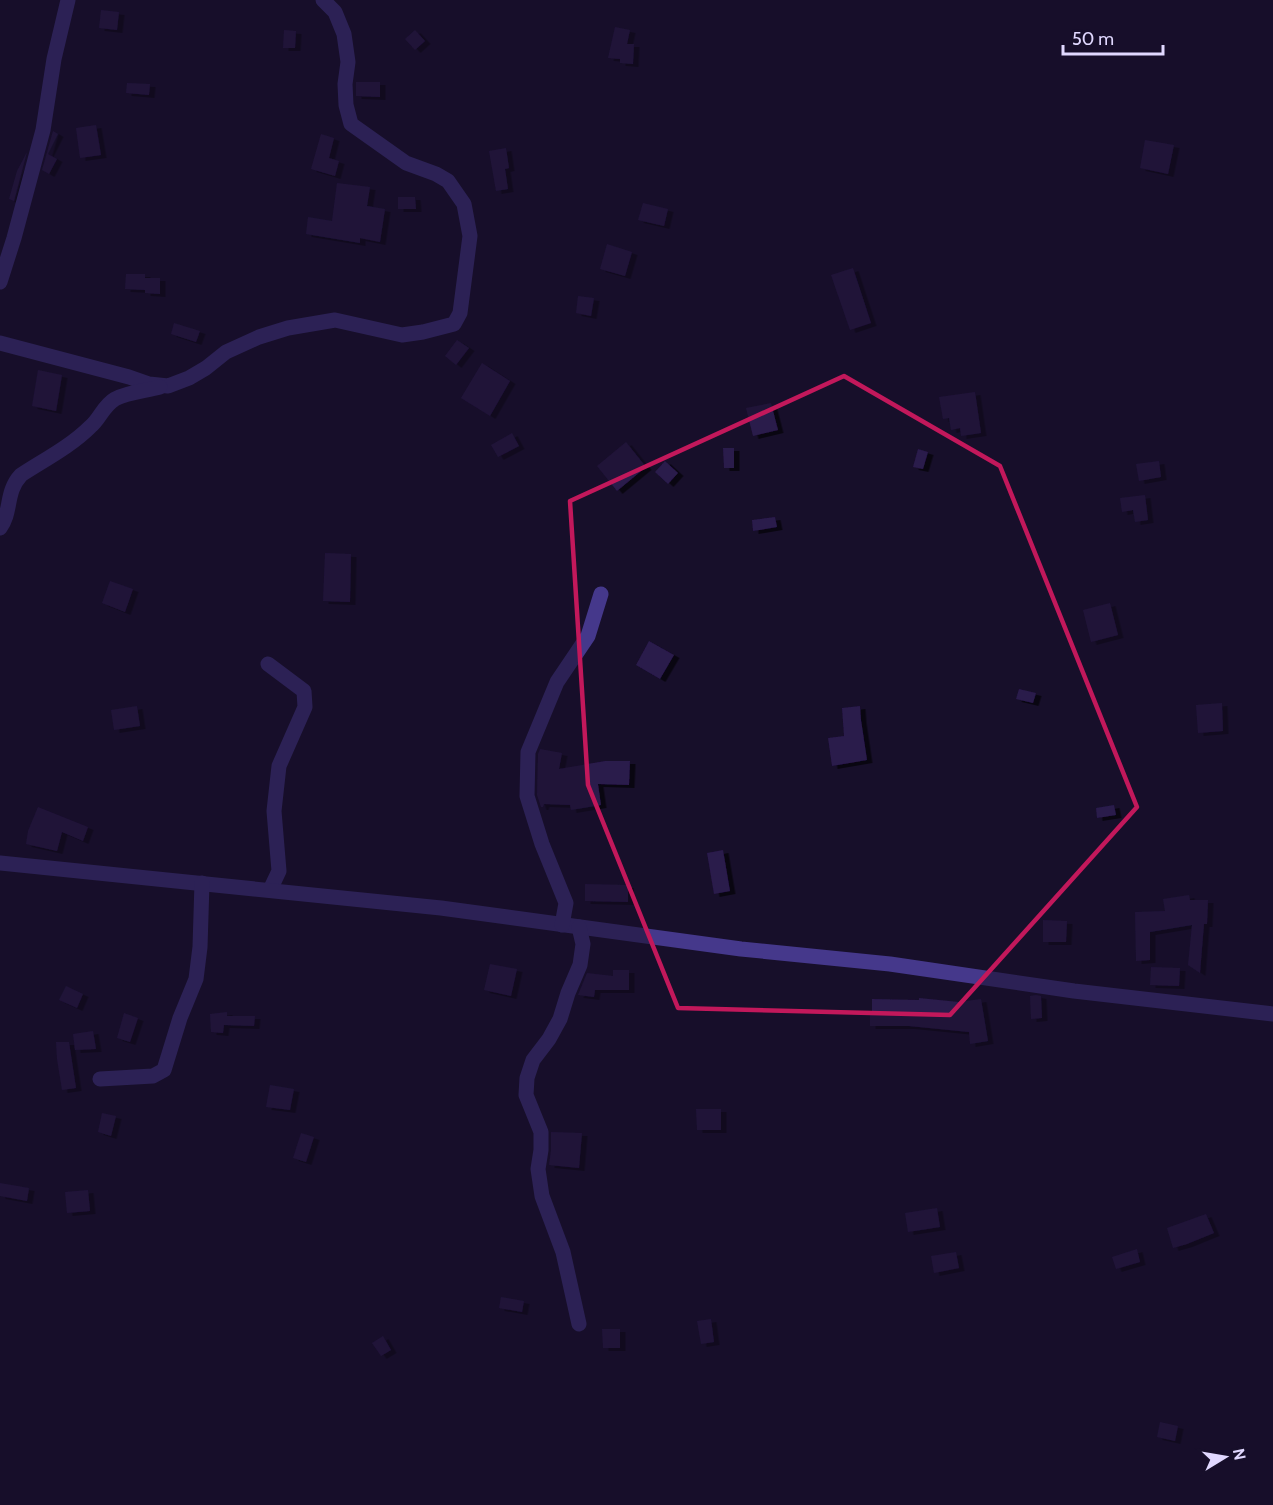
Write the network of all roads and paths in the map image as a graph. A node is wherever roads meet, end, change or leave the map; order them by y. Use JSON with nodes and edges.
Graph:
{"nodes":[{"id":1,"x":68,"y":0,"type":"edge"},
{"id":2,"x":323,"y":0,"type":"edge"},
{"id":3,"x":0,"y":282,"type":"edge"},
{"id":4,"x":0,"y":343,"type":"edge"},
{"id":5,"x":168,"y":386,"type":"junction"},
{"id":6,"x":0,"y":528,"type":"edge"},
{"id":7,"x":600,"y":594,"type":"dead end"},
{"id":8,"x":268,"y":664,"type":"dead end"},
{"id":9,"x":0,"y":863,"type":"edge"},
{"id":10,"x":202,"y":883,"type":"junction"},
{"id":11,"x":270,"y":890,"type":"junction"},
{"id":12,"x":562,"y":925,"type":"junction"},
{"id":13,"x":579,"y":927,"type":"junction"},
{"id":14,"x":1273,"y":1014,"type":"edge"},
{"id":15,"x":100,"y":1079,"type":"dead end"},
{"id":16,"x":579,"y":1324,"type":"dead end"}],
"edges":[{"from":1,"to":3,"type":"street"},
{"from":2,"to":5,"type":"street"},
{"from":4,"to":5,"type":"street"},
{"from":5,"to":6,"type":"street"},
{"from":7,"to":12,"type":"street"},
{"from":8,"to":11,"type":"street"},
{"from":9,"to":10,"type":"street"},
{"from":10,"to":11,"type":"street"},
{"from":10,"to":15,"type":"street"},
{"from":11,"to":12,"type":"street"},
{"from":12,"to":13,"type":"street"},
{"from":13,"to":14,"type":"street"},
{"from":13,"to":16,"type":"street"}]}
